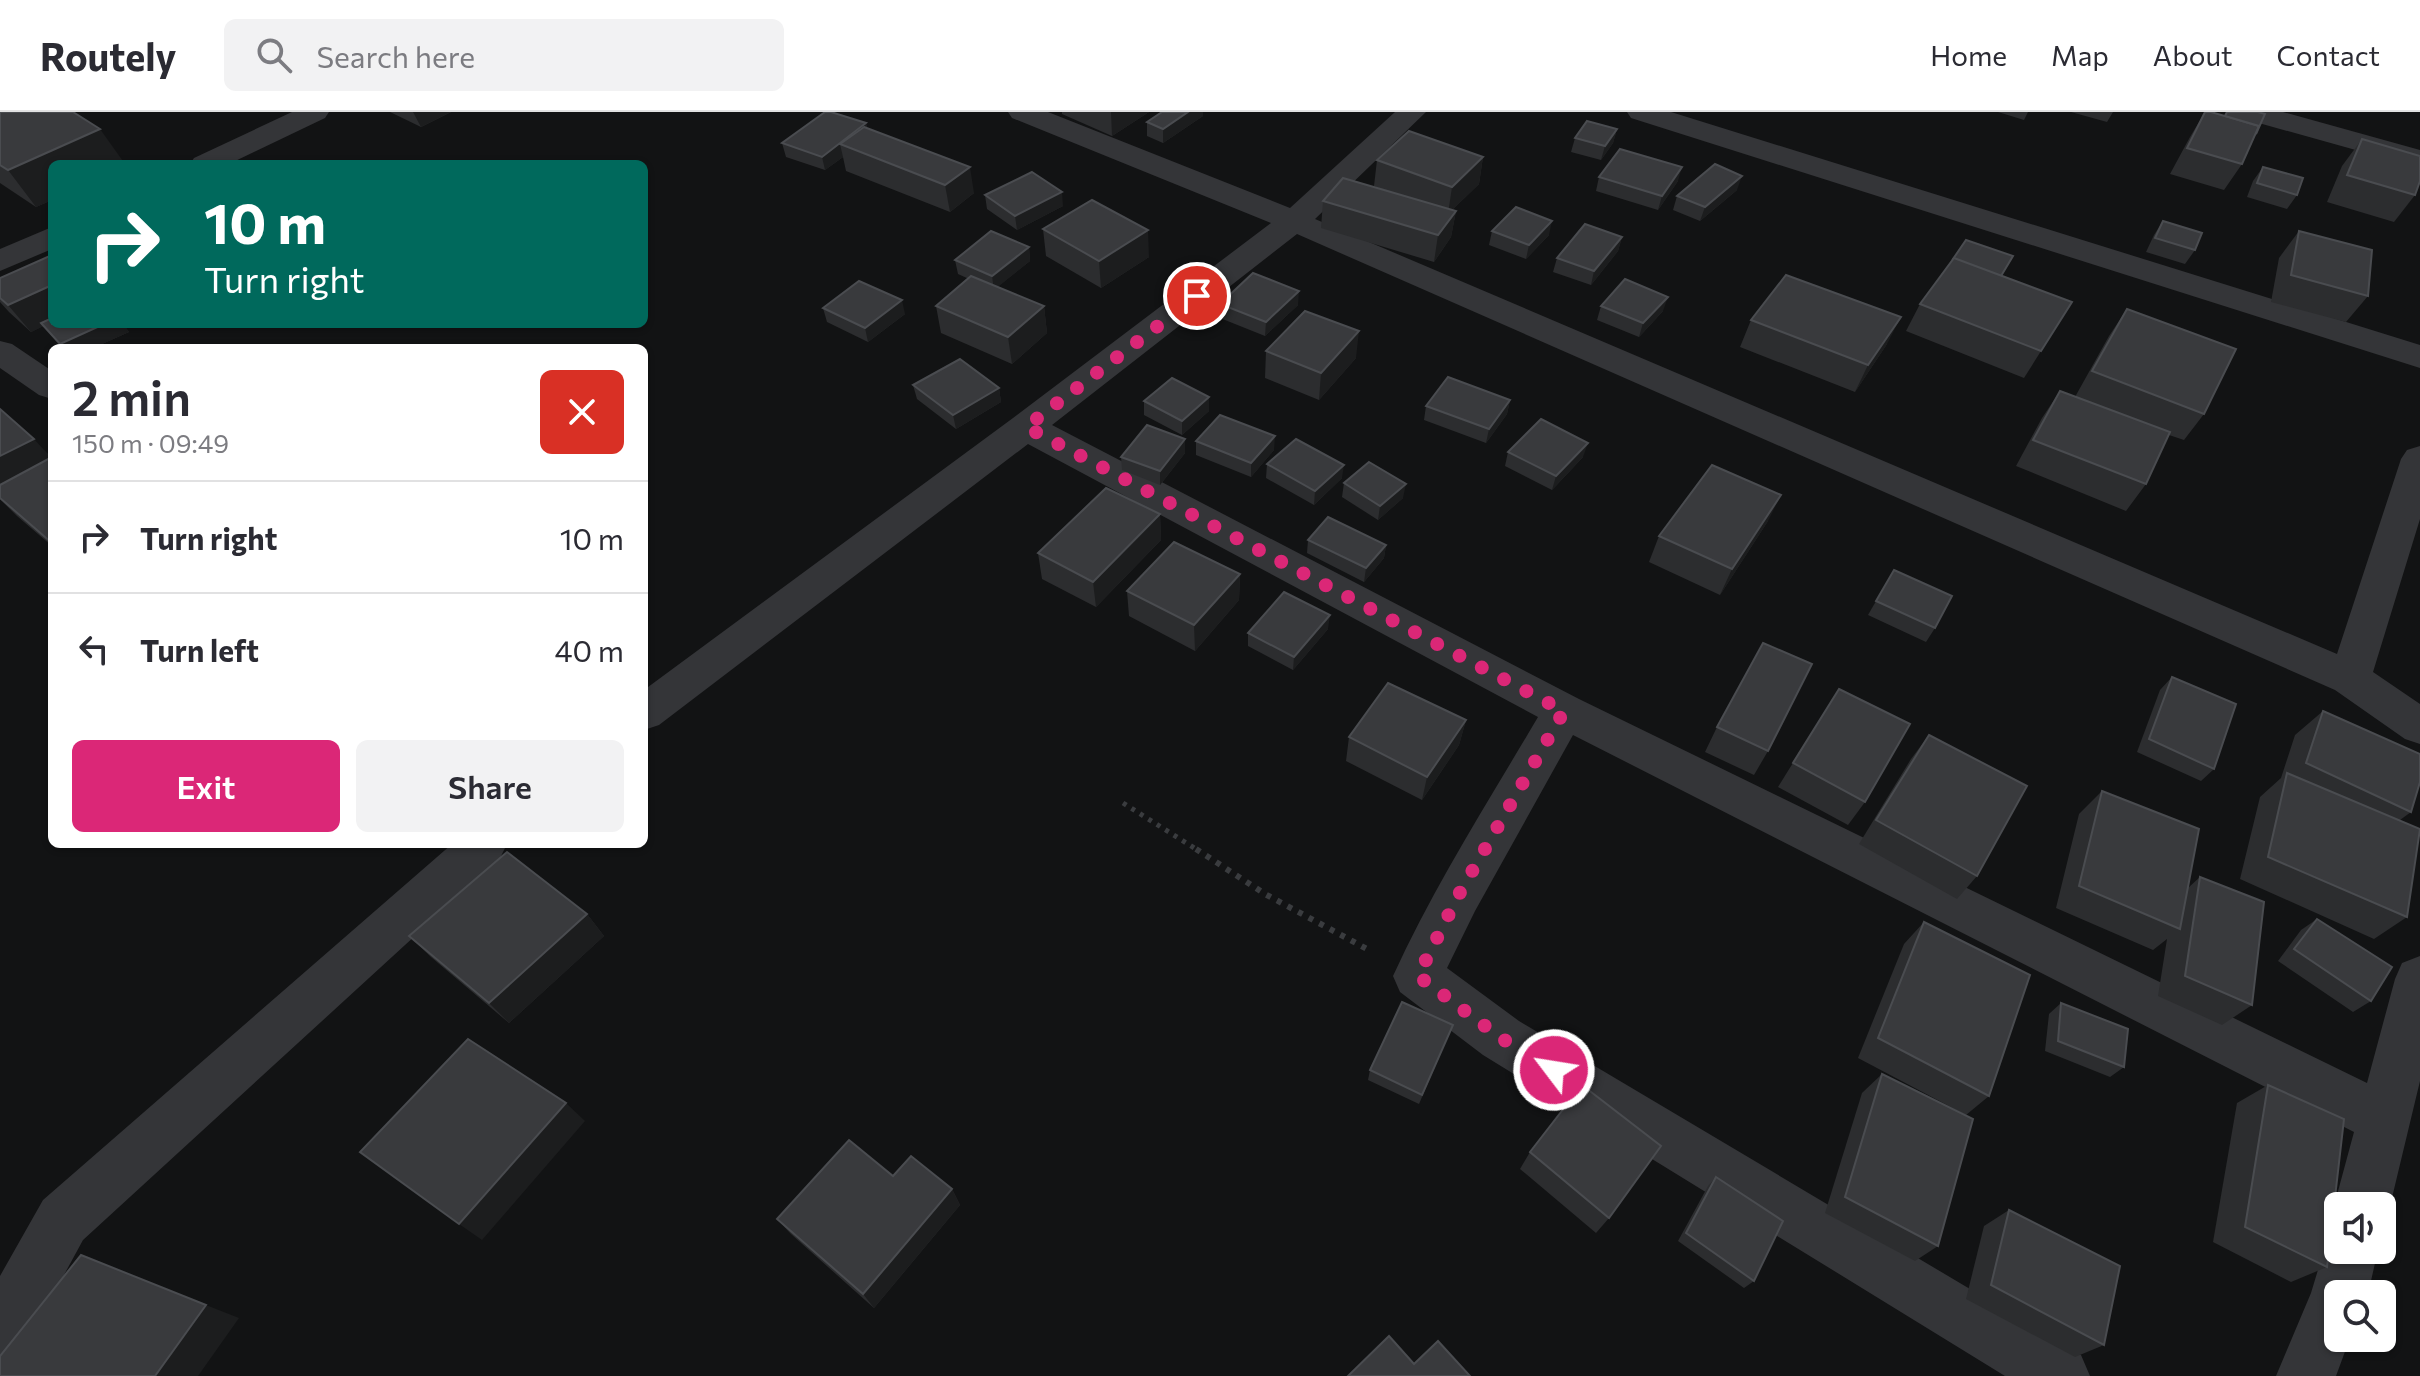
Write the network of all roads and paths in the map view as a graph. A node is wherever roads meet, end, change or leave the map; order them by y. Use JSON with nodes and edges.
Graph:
{"nodes":[{"id":1,"x":1022,"y":112,"type":"edge"},
{"id":2,"x":1412,"y":112,"type":"edge"},
{"id":3,"x":1641,"y":112,"type":"edge"},
{"id":4,"x":2251,"y":112,"type":"edge"},
{"id":5,"x":306,"y":113,"type":"edge"},
{"id":6,"x":2420,"y":159,"type":"edge"},
{"id":7,"x":213,"y":160,"type":"edge"},
{"id":8,"x":1294,"y":221,"type":"junction"},
{"id":9,"x":48,"y":239,"type":"edge"},
{"id":10,"x":0,"y":261,"type":"edge"},
{"id":11,"x":0,"y":352,"type":"edge"},
{"id":12,"x":2420,"y":357,"type":"edge"},
{"id":13,"x":48,"y":384,"type":"edge"},
{"id":14,"x":1026,"y":427,"type":"junction"},
{"id":15,"x":2420,"y":459,"type":"edge"},
{"id":16,"x":2350,"y":678,"type":"junction"},
{"id":17,"x":648,"y":710,"type":"edge"},
{"id":18,"x":1564,"y":711,"type":"junction"},
{"id":19,"x":2420,"y":727,"type":"edge"},
{"id":20,"x":1123,"y":803,"type":"dead end"},
{"id":21,"x":480,"y":848,"type":"edge"},
{"id":22,"x":1418,"y":976,"type":"junction"},
{"id":23,"x":2420,"y":979,"type":"edge"},
{"id":24,"x":2384,"y":1119,"type":"junction"},
{"id":25,"x":2366,"y":1192,"type":"edge"},
{"id":26,"x":2324,"y":1330,"type":"edge"},
{"id":27,"x":0,"y":1333,"type":"edge"},
{"id":28,"x":2060,"y":1376,"type":"edge"},
{"id":29,"x":2306,"y":1376,"type":"edge"}],
"edges":[{"from":1,"to":8,"type":"street"},
{"from":2,"to":8,"type":"street"},
{"from":3,"to":12,"type":"street"},
{"from":4,"to":6,"type":"street"},
{"from":5,"to":7,"type":"street"},
{"from":8,"to":14,"type":"street"},
{"from":8,"to":16,"type":"street"},
{"from":9,"to":10,"type":"street"},
{"from":11,"to":13,"type":"street"},
{"from":14,"to":17,"type":"street"},
{"from":14,"to":18,"type":"street"},
{"from":15,"to":16,"type":"street"},
{"from":16,"to":19,"type":"street"},
{"from":18,"to":22,"type":"street"},
{"from":18,"to":24,"type":"street"},
{"from":20,"to":22,"type":"path"},
{"from":21,"to":27,"type":"street"},
{"from":22,"to":28,"type":"street"},
{"from":23,"to":24,"type":"street"},
{"from":24,"to":25,"type":"street"},
{"from":26,"to":29,"type":"street"}]}
